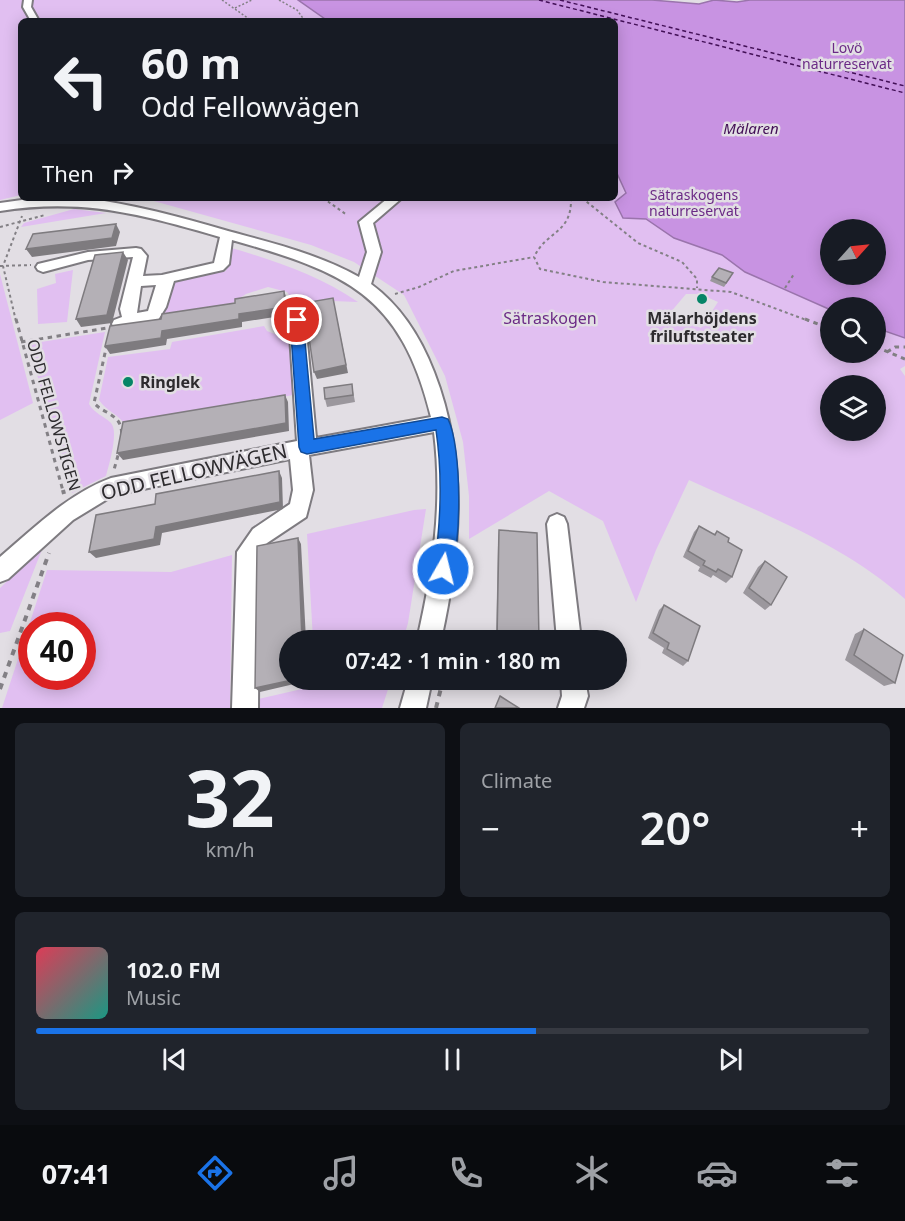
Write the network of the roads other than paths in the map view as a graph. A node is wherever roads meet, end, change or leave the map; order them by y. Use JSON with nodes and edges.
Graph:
{"nodes":[{"id":1,"x":28,"y":0,"type":"edge"},
{"id":2,"x":34,"y":18,"type":"edge"},
{"id":3,"x":51,"y":201,"type":"edge"},
{"id":4,"x":94,"y":201,"type":"edge"},
{"id":5,"x":392,"y":201,"type":"edge"},
{"id":6,"x":0,"y":207,"type":"edge"},
{"id":7,"x":227,"y":235,"type":"junction"},
{"id":8,"x":43,"y":267,"type":"road end"},
{"id":9,"x":166,"y":280,"type":"junction"},
{"id":10,"x":135,"y":281,"type":"junction"},
{"id":11,"x":364,"y":281,"type":"junction"},
{"id":12,"x":130,"y":320,"type":"junction"},
{"id":13,"x":297,"y":320,"type":"dead end"},
{"id":14,"x":111,"y":328,"type":"edge"},
{"id":15,"x":442,"y":423,"type":"junction"},
{"id":16,"x":303,"y":448,"type":"junction"},
{"id":17,"x":557,"y":524,"type":"dead end"},
{"id":18,"x":0,"y":571,"type":"edge"},
{"id":19,"x":431,"y":630,"type":"edge"},
{"id":20,"x":568,"y":630,"type":"edge"},
{"id":21,"x":418,"y":690,"type":"edge"},
{"id":22,"x":574,"y":690,"type":"edge"},
{"id":23,"x":245,"y":708,"type":"edge"},
{"id":24,"x":413,"y":708,"type":"edge"},
{"id":25,"x":571,"y":708,"type":"edge"}],
"edges":[{"from":1,"to":2,"type":"street"},
{"from":3,"to":6,"type":"street"},
{"from":4,"to":7,"type":"street"},
{"from":5,"to":11,"type":"street"},
{"from":7,"to":9,"type":"street"},
{"from":7,"to":11,"type":"street"},
{"from":8,"to":10,"type":"street"},
{"from":9,"to":10,"type":"street"},
{"from":9,"to":12,"type":"street"},
{"from":10,"to":12,"type":"street"},
{"from":11,"to":15,"type":"street"},
{"from":12,"to":14,"type":"street"},
{"from":13,"to":16,"type":"street","name":"ODD FELLOWVÄGEN"},
{"from":15,"to":16,"type":"street","name":"ODD FELLOWVÄGEN"},
{"from":15,"to":19,"type":"street"},
{"from":16,"to":18,"type":"street","name":"ODD FELLOWVÄGEN"},
{"from":16,"to":23,"type":"street"},
{"from":17,"to":20,"type":"street"},
{"from":21,"to":24,"type":"street"},
{"from":22,"to":25,"type":"street"}]}
